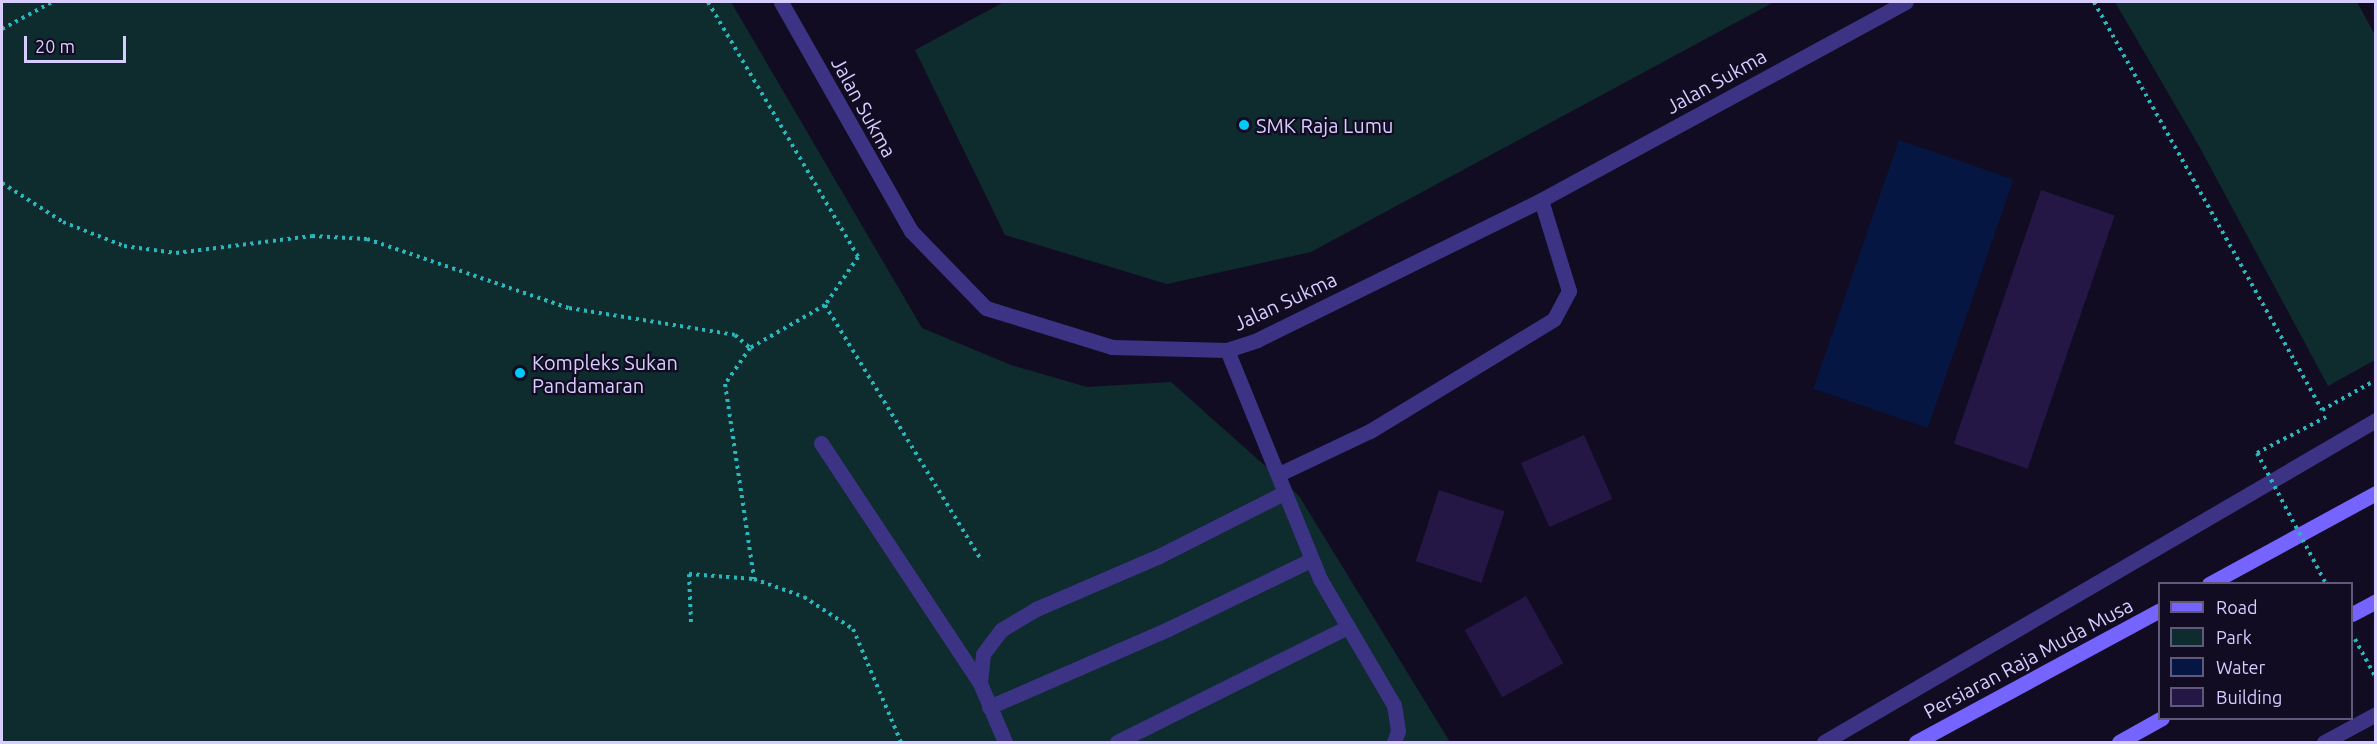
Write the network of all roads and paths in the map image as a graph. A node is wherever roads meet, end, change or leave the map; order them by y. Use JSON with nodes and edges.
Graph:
{"nodes":[{"id":1,"x":52,"y":2,"type":"edge"},
{"id":2,"x":708,"y":2,"type":"edge"},
{"id":3,"x":781,"y":2,"type":"edge"},
{"id":4,"x":1906,"y":2,"type":"edge"},
{"id":5,"x":2094,"y":2,"type":"edge"},
{"id":6,"x":2,"y":29,"type":"edge"},
{"id":7,"x":2,"y":183,"type":"edge"},
{"id":8,"x":1541,"y":200,"type":"junction"},
{"id":9,"x":825,"y":305,"type":"junction"},
{"id":10,"x":750,"y":348,"type":"junction"},
{"id":11,"x":1227,"y":350,"type":"junction"},
{"id":12,"x":2376,"y":381,"type":"edge"},
{"id":13,"x":2336,"y":412,"type":"dead end"},
{"id":14,"x":2376,"y":420,"type":"edge"},
{"id":15,"x":821,"y":444,"type":"dead end"},
{"id":16,"x":1279,"y":474,"type":"junction"},
{"id":17,"x":2376,"y":493,"type":"edge"},
{"id":18,"x":1282,"y":494,"type":"junction"},
{"id":19,"x":1311,"y":560,"type":"junction"},
{"id":20,"x":982,"y":561,"type":"dead end"},
{"id":21,"x":754,"y":579,"type":"junction"},
{"id":22,"x":2213,"y":582,"type":"edge"},
{"id":23,"x":2325,"y":582,"type":"edge"},
{"id":24,"x":2376,"y":601,"type":"edge"},
{"id":25,"x":2158,"y":611,"type":"edge"},
{"id":26,"x":2353,"y":613,"type":"edge"},
{"id":27,"x":691,"y":622,"type":"dead end"},
{"id":28,"x":1348,"y":627,"type":"junction"},
{"id":29,"x":2353,"y":634,"type":"edge"},
{"id":30,"x":2376,"y":678,"type":"edge"},
{"id":31,"x":980,"y":682,"type":"junction"},
{"id":32,"x":989,"y":707,"type":"junction"},
{"id":33,"x":2376,"y":714,"type":"edge"},
{"id":34,"x":2158,"y":720,"type":"edge"},
{"id":35,"x":901,"y":742,"type":"edge"},
{"id":36,"x":1005,"y":742,"type":"edge"},
{"id":37,"x":1117,"y":742,"type":"edge"},
{"id":38,"x":1394,"y":742,"type":"edge"},
{"id":39,"x":1824,"y":742,"type":"edge"},
{"id":40,"x":1916,"y":742,"type":"edge"},
{"id":41,"x":2119,"y":742,"type":"edge"},
{"id":42,"x":2324,"y":742,"type":"edge"}],
"edges":[{"from":1,"to":6,"type":"path"},
{"from":2,"to":9,"type":"path"},
{"from":3,"to":11,"type":"street","name":"Jalan Sukma"},
{"from":4,"to":8,"type":"street","name":"Jalan Sukma"},
{"from":5,"to":12,"type":"path"},
{"from":7,"to":10,"type":"path"},
{"from":8,"to":11,"type":"street","name":"Jalan Sukma"},
{"from":8,"to":16,"type":"street"},
{"from":9,"to":10,"type":"path"},
{"from":9,"to":20,"type":"path"},
{"from":10,"to":21,"type":"path"},
{"from":11,"to":16,"type":"street"},
{"from":13,"to":23,"type":"path","bridge":true},
{"from":14,"to":39,"type":"street"},
{"from":15,"to":31,"type":"street"},
{"from":16,"to":18,"type":"street"},
{"from":17,"to":22,"type":"main road"},
{"from":18,"to":19,"type":"street"},
{"from":18,"to":31,"type":"street"},
{"from":19,"to":28,"type":"street"},
{"from":19,"to":32,"type":"street"},
{"from":21,"to":27,"type":"path"},
{"from":21,"to":35,"type":"path"},
{"from":24,"to":26,"type":"main road"},
{"from":25,"to":40,"type":"main road","name":"Persiaran Raja Muda Musa"},
{"from":28,"to":37,"type":"street"},
{"from":28,"to":38,"type":"street"},
{"from":29,"to":30,"type":"path"},
{"from":31,"to":32,"type":"street"},
{"from":32,"to":36,"type":"street"},
{"from":33,"to":42,"type":"street"},
{"from":34,"to":41,"type":"main road"}]}
